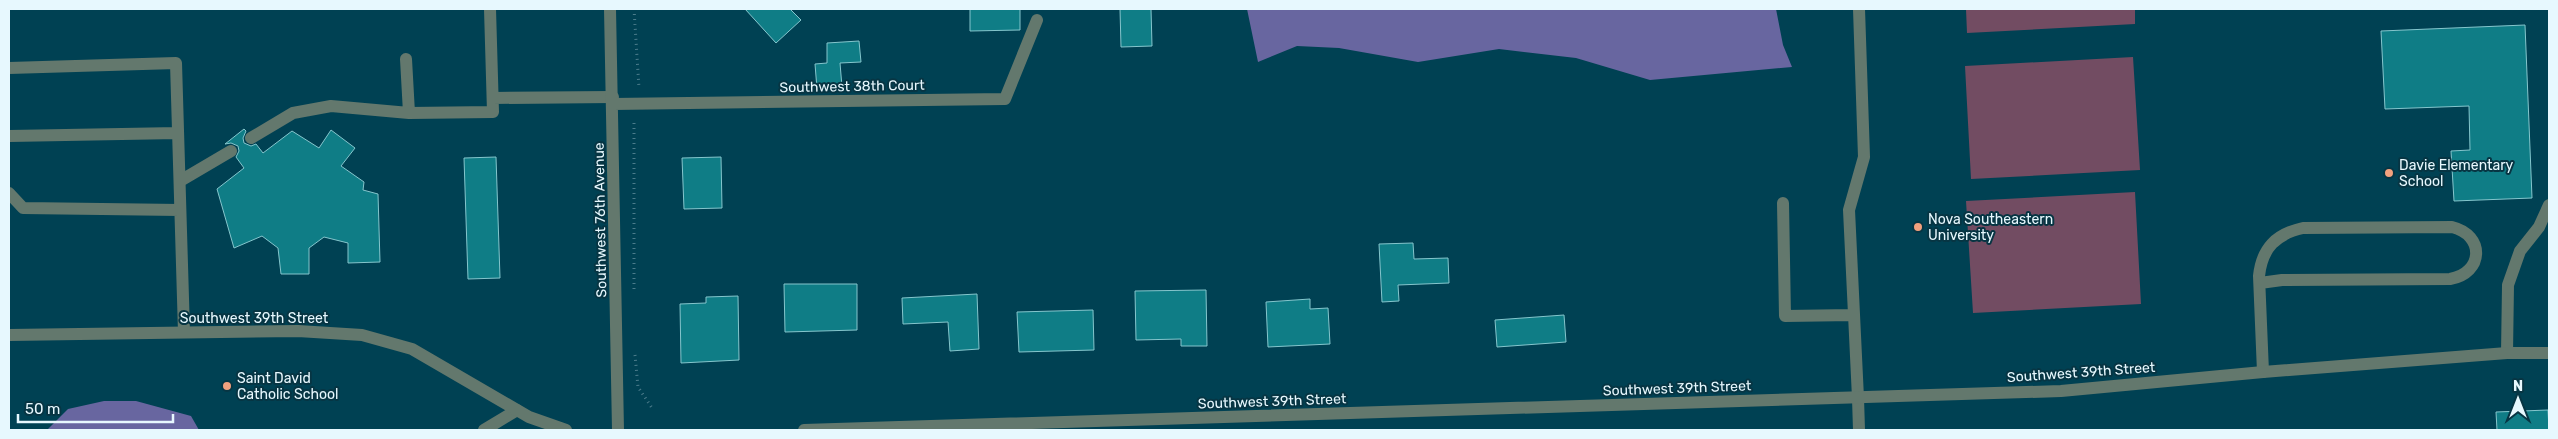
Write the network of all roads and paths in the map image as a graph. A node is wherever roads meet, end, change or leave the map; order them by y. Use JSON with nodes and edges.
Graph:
{"nodes":[{"id":1,"x":490,"y":9,"type":"edge"},
{"id":2,"x":610,"y":9,"type":"edge"},
{"id":3,"x":634,"y":9,"type":"edge"},
{"id":4,"x":1859,"y":9,"type":"edge"},
{"id":5,"x":1037,"y":20,"type":"dead end"},
{"id":6,"x":406,"y":59,"type":"dead end"},
{"id":7,"x":9,"y":68,"type":"edge"},
{"id":8,"x":493,"y":98,"type":"junction"},
{"id":9,"x":613,"y":101,"type":"junction"},
{"id":10,"x":640,"y":104,"type":"junction"},
{"id":11,"x":408,"y":113,"type":"junction"},
{"id":12,"x":178,"y":133,"type":"junction"},
{"id":13,"x":9,"y":136,"type":"edge"},
{"id":14,"x":251,"y":138,"type":"dead end"},
{"id":15,"x":231,"y":151,"type":"dead end"},
{"id":16,"x":180,"y":181,"type":"junction"},
{"id":17,"x":9,"y":194,"type":"edge"},
{"id":18,"x":1783,"y":203,"type":"dead end"},
{"id":19,"x":2549,"y":205,"type":"edge"},
{"id":20,"x":180,"y":210,"type":"junction"},
{"id":21,"x":2544,"y":225,"type":"edge"},
{"id":22,"x":2260,"y":283,"type":"junction"},
{"id":23,"x":634,"y":290,"type":"dead end"},
{"id":24,"x":1853,"y":315,"type":"junction"},
{"id":25,"x":184,"y":332,"type":"junction"},
{"id":26,"x":9,"y":335,"type":"edge"},
{"id":27,"x":634,"y":349,"type":"dead end"},
{"id":28,"x":2549,"y":352,"type":"edge"},
{"id":29,"x":2507,"y":353,"type":"junction"},
{"id":30,"x":2263,"y":372,"type":"junction"},
{"id":31,"x":1858,"y":398,"type":"junction"},
{"id":32,"x":652,"y":408,"type":"dead end"},
{"id":33,"x":517,"y":410,"type":"junction"},
{"id":34,"x":484,"y":430,"type":"edge"},
{"id":35,"x":566,"y":430,"type":"edge"},
{"id":36,"x":618,"y":430,"type":"edge"},
{"id":37,"x":804,"y":430,"type":"edge"},
{"id":38,"x":1858,"y":430,"type":"edge"}],
"edges":[{"from":1,"to":8,"type":"street"},
{"from":2,"to":9,"type":"street","name":"Southwest 76th Avenue"},
{"from":3,"to":10,"type":"path"},
{"from":4,"to":24,"type":"street"},
{"from":5,"to":10,"type":"street","name":"Southwest 38th Court"},
{"from":6,"to":11,"type":"street"},
{"from":7,"to":12,"type":"street"},
{"from":8,"to":9,"type":"street","name":"Southwest 38th Court"},
{"from":8,"to":11,"type":"street"},
{"from":9,"to":10,"type":"street","name":"Southwest 38th Court"},
{"from":9,"to":36,"type":"street","name":"Southwest 76th Avenue"},
{"from":10,"to":23,"type":"path"},
{"from":11,"to":14,"type":"street"},
{"from":12,"to":13,"type":"street"},
{"from":12,"to":16,"type":"street"},
{"from":15,"to":16,"type":"street"},
{"from":16,"to":20,"type":"street"},
{"from":17,"to":20,"type":"street"},
{"from":18,"to":24,"type":"street"},
{"from":19,"to":21,"type":"street"},
{"from":20,"to":25,"type":"street"},
{"from":21,"to":29,"type":"street"},
{"from":22,"to":22,"type":"street"},
{"from":22,"to":30,"type":"street"},
{"from":24,"to":31,"type":"street"},
{"from":25,"to":26,"type":"street","name":"Southwest 39th Street"},
{"from":25,"to":33,"type":"street","name":"Southwest 39th Street"},
{"from":27,"to":32,"type":"path"},
{"from":28,"to":29,"type":"street","name":"Southwest 39th Street"},
{"from":29,"to":30,"type":"street","name":"Southwest 39th Street"},
{"from":30,"to":31,"type":"street","name":"Southwest 39th Street"},
{"from":31,"to":37,"type":"street","name":"Southwest 39th Street"},
{"from":31,"to":38,"type":"street"},
{"from":33,"to":34,"type":"street"},
{"from":33,"to":35,"type":"street","name":"Southwest 39th Street"}]}
